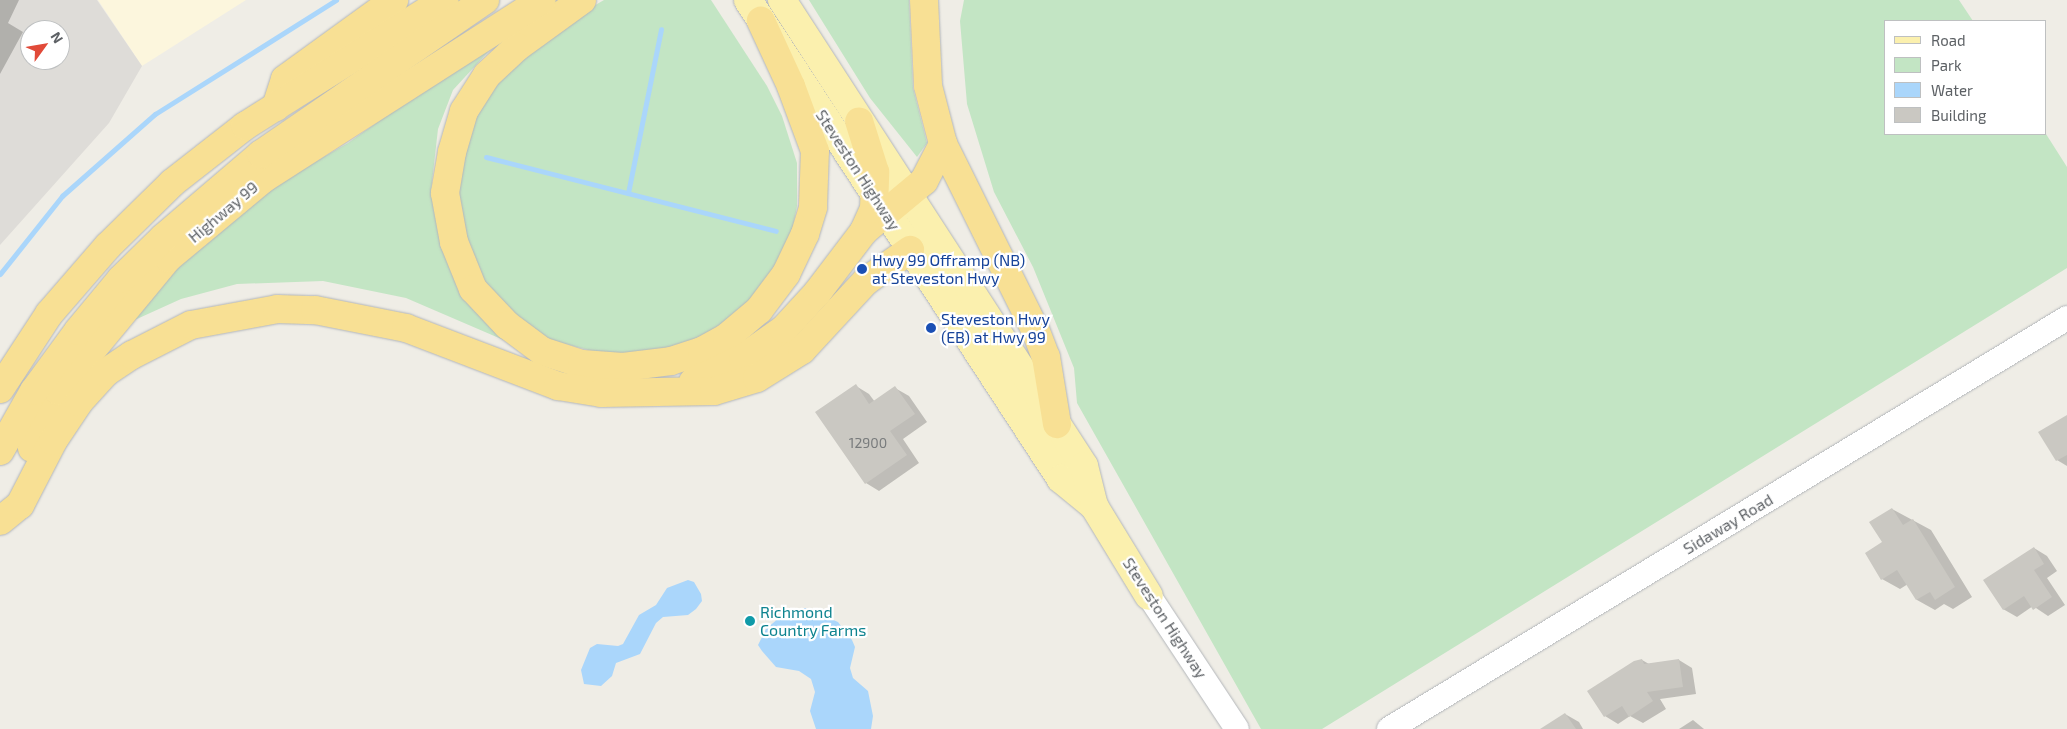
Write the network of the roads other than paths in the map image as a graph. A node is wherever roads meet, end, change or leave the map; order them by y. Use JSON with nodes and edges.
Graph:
{"nodes":[{"id":1,"x":394,"y":0,"type":"edge"},
{"id":2,"x":444,"y":0,"type":"edge"},
{"id":3,"x":485,"y":0,"type":"edge"},
{"id":4,"x":498,"y":0,"type":"edge"},
{"id":5,"x":542,"y":0,"type":"edge"},
{"id":6,"x":582,"y":0,"type":"edge"},
{"id":7,"x":782,"y":0,"type":"edge"},
{"id":8,"x":924,"y":0,"type":"edge"},
{"id":9,"x":754,"y":10,"type":"edge"},
{"id":10,"x":428,"y":40,"type":"junction"},
{"id":11,"x":276,"y":107,"type":"junction"},
{"id":12,"x":860,"y":121,"type":"junction"},
{"id":13,"x":943,"y":144,"type":"junction"},
{"id":14,"x":909,"y":195,"type":"junction"},
{"id":15,"x":881,"y":206,"type":"junction"},
{"id":16,"x":910,"y":250,"type":"junction"},
{"id":17,"x":2067,"y":318,"type":"edge"},
{"id":18,"x":0,"y":389,"type":"edge"},
{"id":19,"x":666,"y":391,"type":"junction"},
{"id":20,"x":1057,"y":424,"type":"junction"},
{"id":21,"x":0,"y":451,"type":"edge"},
{"id":22,"x":1094,"y":506,"type":"junction"},
{"id":23,"x":0,"y":519,"type":"edge"},
{"id":24,"x":1149,"y":596,"type":"joint"},
{"id":25,"x":1237,"y":729,"type":"edge"},
{"id":26,"x":1389,"y":729,"type":"edge"}],
"edges":[{"from":1,"to":11,"type":"highway"},
{"from":2,"to":11,"type":"highway"},
{"from":3,"to":10,"type":"highway"},
{"from":4,"to":10,"type":"highway"},
{"from":5,"to":23,"type":"highway","name":"Highway 99"},
{"from":6,"to":9,"type":"highway"},
{"from":7,"to":12,"type":"main road","name":"Steveston Highway"},
{"from":8,"to":13,"type":"highway"},
{"from":9,"to":15,"type":"main road","name":"Steveston Highway"},
{"from":10,"to":21,"type":"highway"},
{"from":11,"to":18,"type":"highway"},
{"from":12,"to":14,"type":"main road","name":"Steveston Highway"},
{"from":12,"to":15,"type":"highway"},
{"from":13,"to":14,"type":"highway"},
{"from":13,"to":20,"type":"highway"},
{"from":14,"to":15,"type":"highway"},
{"from":14,"to":20,"type":"main road","name":"Steveston Highway"},
{"from":15,"to":16,"type":"main road","name":"Steveston Highway"},
{"from":15,"to":19,"type":"highway"},
{"from":16,"to":19,"type":"highway"},
{"from":16,"to":22,"type":"main road","name":"Steveston Highway"},
{"from":17,"to":26,"type":"street","name":"Sidaway Road"},
{"from":19,"to":23,"type":"highway"},
{"from":20,"to":22,"type":"main road","name":"Steveston Highway"},
{"from":22,"to":24,"type":"main road","name":"Steveston Highway"},
{"from":24,"to":25,"type":"street","name":"Steveston Highway"}]}
